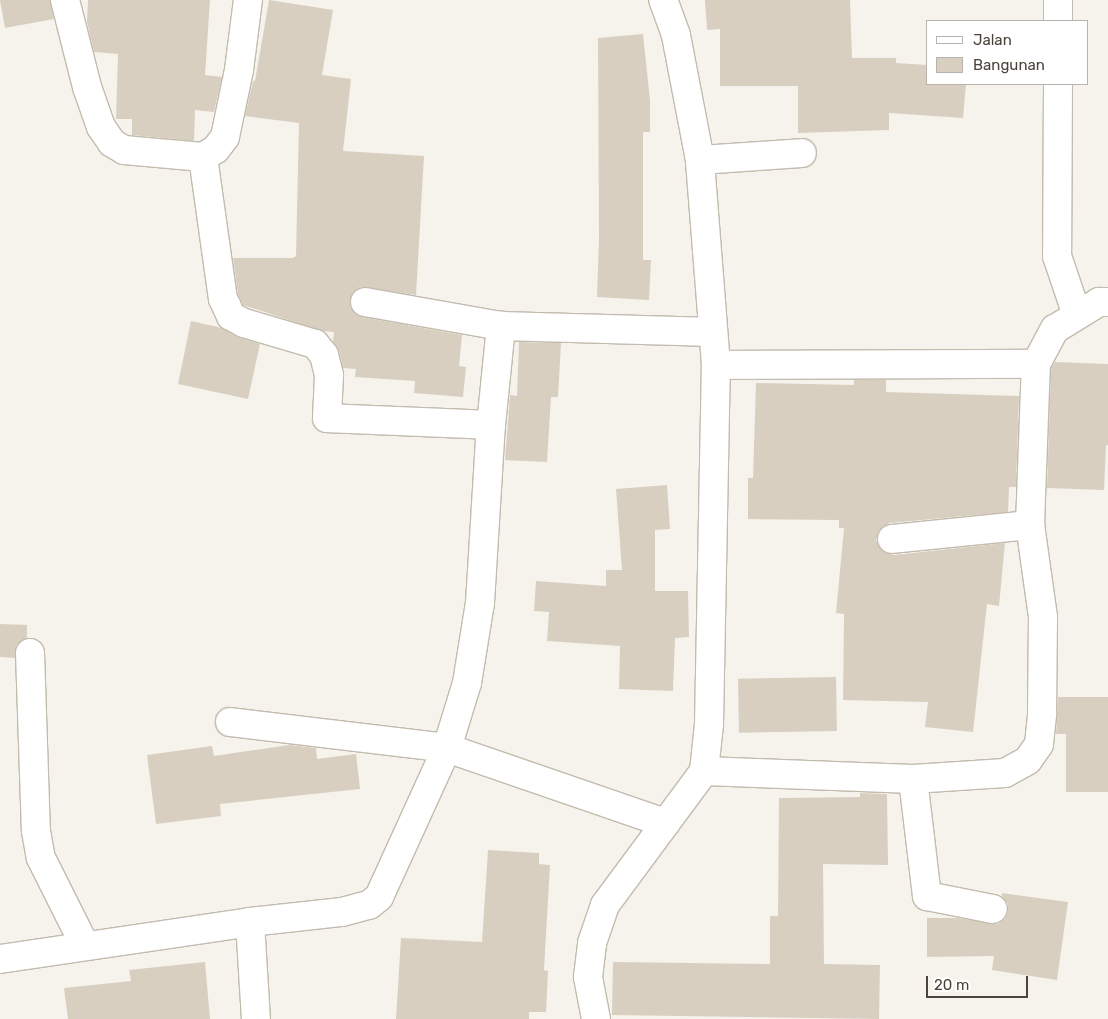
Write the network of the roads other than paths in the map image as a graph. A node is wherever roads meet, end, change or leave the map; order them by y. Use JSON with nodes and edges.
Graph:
{"nodes":[{"id":1,"x":65,"y":0,"type":"edge"},
{"id":2,"x":248,"y":0,"type":"edge"},
{"id":3,"x":663,"y":0,"type":"edge"},
{"id":4,"x":1058,"y":0,"type":"edge"},
{"id":5,"x":1058,"y":20,"type":"edge"},
{"id":6,"x":1058,"y":85,"type":"edge"},
{"id":7,"x":802,"y":152,"type":"dead end"},
{"id":8,"x":203,"y":157,"type":"junction"},
{"id":9,"x":700,"y":160,"type":"junction"},
{"id":10,"x":365,"y":302,"type":"dead end"},
{"id":11,"x":1108,"y":302,"type":"edge"},
{"id":12,"x":1077,"y":315,"type":"junction"},
{"id":13,"x":501,"y":326,"type":"junction"},
{"id":14,"x":713,"y":332,"type":"junction"},
{"id":15,"x":1036,"y":364,"type":"junction"},
{"id":16,"x":716,"y":365,"type":"junction"},
{"id":17,"x":490,"y":425,"type":"junction"},
{"id":18,"x":1030,"y":525,"type":"junction"},
{"id":19,"x":892,"y":539,"type":"dead end"},
{"id":20,"x":30,"y":653,"type":"dead end"},
{"id":21,"x":230,"y":722,"type":"dead end"},
{"id":22,"x":447,"y":748,"type":"junction"},
{"id":23,"x":704,"y":771,"type":"junction"},
{"id":24,"x":913,"y":779,"type":"junction"},
{"id":25,"x":665,"y":823,"type":"junction"},
{"id":26,"x":993,"y":909,"type":"dead end"},
{"id":27,"x":250,"y":922,"type":"junction"},
{"id":28,"x":84,"y":946,"type":"junction"},
{"id":29,"x":0,"y":959,"type":"edge"},
{"id":30,"x":256,"y":1019,"type":"edge"},
{"id":31,"x":596,"y":1019,"type":"edge"}],
"edges":[{"from":1,"to":8,"type":"street"},
{"from":2,"to":8,"type":"street"},
{"from":3,"to":9,"type":"street"},
{"from":4,"to":5,"type":"street"},
{"from":6,"to":12,"type":"street"},
{"from":7,"to":9,"type":"street"},
{"from":8,"to":17,"type":"street"},
{"from":9,"to":14,"type":"street"},
{"from":10,"to":13,"type":"street"},
{"from":11,"to":12,"type":"street"},
{"from":12,"to":15,"type":"street"},
{"from":13,"to":14,"type":"street"},
{"from":13,"to":17,"type":"street"},
{"from":14,"to":16,"type":"street"},
{"from":15,"to":16,"type":"street"},
{"from":15,"to":18,"type":"street"},
{"from":16,"to":23,"type":"street"},
{"from":17,"to":22,"type":"street"},
{"from":18,"to":19,"type":"street"},
{"from":18,"to":24,"type":"street"},
{"from":20,"to":28,"type":"street"},
{"from":21,"to":22,"type":"street"},
{"from":22,"to":25,"type":"street"},
{"from":22,"to":27,"type":"street"},
{"from":23,"to":24,"type":"street"},
{"from":23,"to":25,"type":"street"},
{"from":24,"to":26,"type":"street"},
{"from":25,"to":31,"type":"street"},
{"from":27,"to":28,"type":"street"},
{"from":27,"to":30,"type":"street"},
{"from":28,"to":29,"type":"street"}]}
